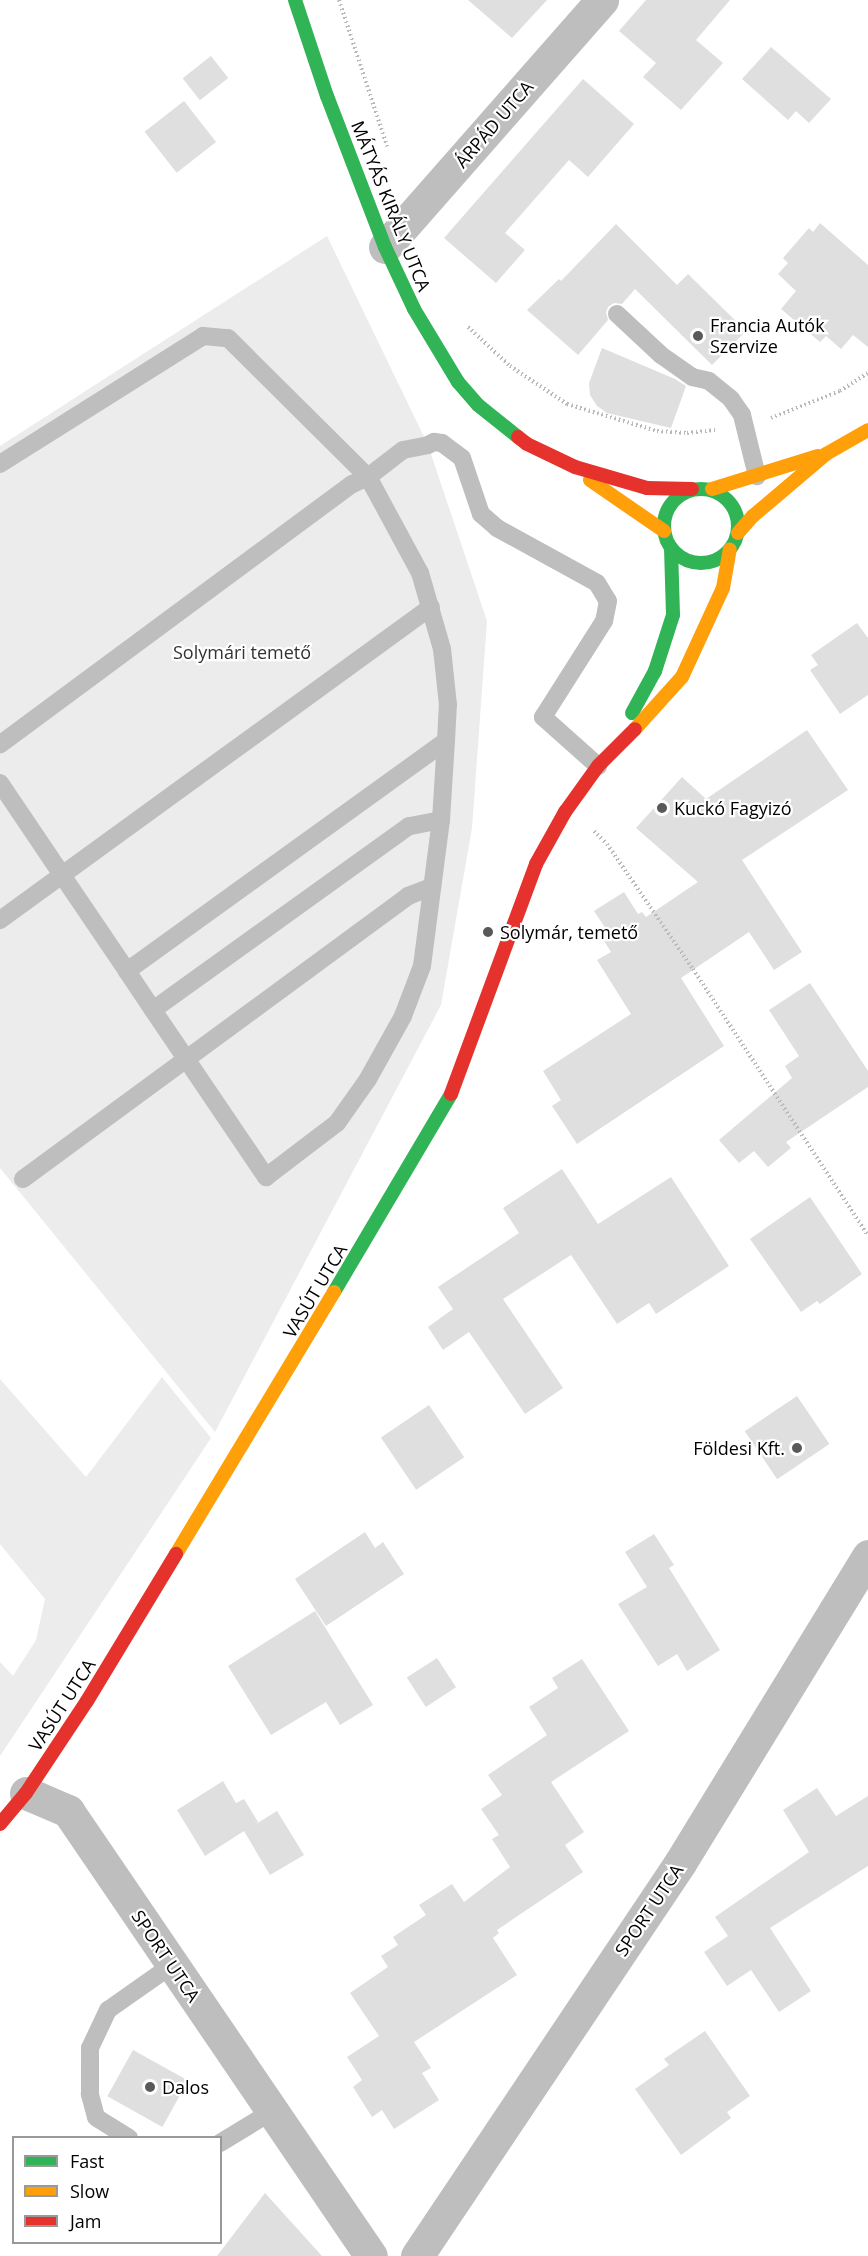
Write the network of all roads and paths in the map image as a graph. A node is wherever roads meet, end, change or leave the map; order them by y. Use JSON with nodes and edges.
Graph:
{"nodes":[{"id":1,"x":295,"y":0,"type":"edge"},
{"id":2,"x":339,"y":0,"type":"edge"},
{"id":3,"x":602,"y":0,"type":"edge"},
{"id":4,"x":389,"y":154,"type":"dead end"},
{"id":5,"x":385,"y":247,"type":"junction"},
{"id":6,"x":617,"y":314,"type":"dead end"},
{"id":7,"x":462,"y":321,"type":"dead end"},
{"id":8,"x":868,"y":373,"type":"edge"},
{"id":9,"x":744,"y":425,"type":"junction"},
{"id":10,"x":868,"y":430,"type":"edge"},
{"id":11,"x":826,"y":454,"type":"junction"},
{"id":12,"x":0,"y":464,"type":"edge"},
{"id":13,"x":575,"y":467,"type":"junction"},
{"id":14,"x":757,"y":476,"type":"junction"},
{"id":15,"x":368,"y":477,"type":"junction"},
{"id":16,"x":692,"y":489,"type":"junction"},
{"id":17,"x":712,"y":489,"type":"junction"},
{"id":18,"x":664,"y":531,"type":"junction"},
{"id":19,"x":738,"y":533,"type":"junction"},
{"id":20,"x":671,"y":548,"type":"junction"},
{"id":21,"x":730,"y":550,"type":"junction"},
{"id":22,"x":431,"y":607,"type":"junction"},
{"id":23,"x":446,"y":741,"type":"junction"},
{"id":24,"x":0,"y":744,"type":"edge"},
{"id":25,"x":610,"y":751,"type":"junction"},
{"id":26,"x":598,"y":766,"type":"junction"},
{"id":27,"x":0,"y":783,"type":"edge"},
{"id":28,"x":441,"y":819,"type":"junction"},
{"id":29,"x":593,"y":831,"type":"dead end"},
{"id":30,"x":62,"y":875,"type":"junction"},
{"id":31,"x":432,"y":887,"type":"junction"},
{"id":32,"x":0,"y":920,"type":"edge"},
{"id":33,"x":127,"y":971,"type":"junction"},
{"id":34,"x":153,"y":1010,"type":"junction"},
{"id":35,"x":186,"y":1060,"type":"junction"},
{"id":36,"x":23,"y":1179,"type":"dead end"},
{"id":37,"x":868,"y":1235,"type":"edge"},
{"id":38,"x":868,"y":1556,"type":"edge"},
{"id":39,"x":26,"y":1793,"type":"junction"},
{"id":40,"x":0,"y":1824,"type":"edge"},
{"id":41,"x":172,"y":1965,"type":"junction"},
{"id":42,"x":271,"y":2112,"type":"junction"},
{"id":43,"x":126,"y":2136,"type":"edge"},
{"id":44,"x":222,"y":2142,"type":"edge"},
{"id":45,"x":371,"y":2256,"type":"edge"},
{"id":46,"x":417,"y":2256,"type":"edge"}],
"edges":[{"from":1,"to":5,"type":"street","name":"MÁTYÁS KIRÁLY UTCA"},
{"from":2,"to":4,"type":"path"},
{"from":3,"to":5,"type":"street","name":"ÁRPÁD UTCA"},
{"from":5,"to":13,"type":"street","name":"MÁTYÁS KIRÁLY UTCA"},
{"from":6,"to":9,"type":"lane"},
{"from":7,"to":9,"type":"path"},
{"from":8,"to":9,"type":"path"},
{"from":9,"to":14,"type":"lane"},
{"from":10,"to":11,"type":"street"},
{"from":11,"to":14,"type":"street"},
{"from":11,"to":19,"type":"street"},
{"from":12,"to":15,"type":"lane"},
{"from":13,"to":16,"type":"street","name":"MÁTYÁS KIRÁLY UTCA"},
{"from":13,"to":18,"type":"street","name":"MÁTYÁS KIRÁLY UTCA"},
{"from":14,"to":17,"type":"street"},
{"from":15,"to":22,"type":"lane"},
{"from":15,"to":24,"type":"lane"},
{"from":15,"to":26,"type":"lane"},
{"from":16,"to":17,"type":"street"},
{"from":16,"to":18,"type":"street"},
{"from":17,"to":19,"type":"street"},
{"from":18,"to":20,"type":"street"},
{"from":19,"to":21,"type":"street"},
{"from":20,"to":21,"type":"street"},
{"from":20,"to":25,"type":"street","name":"VASÚT UTCA"},
{"from":21,"to":25,"type":"street","name":"VASÚT UTCA"},
{"from":22,"to":23,"type":"lane"},
{"from":22,"to":30,"type":"lane"},
{"from":23,"to":28,"type":"lane"},
{"from":23,"to":33,"type":"lane"},
{"from":25,"to":26,"type":"street","name":"VASÚT UTCA"},
{"from":26,"to":39,"type":"street","name":"VASÚT UTCA"},
{"from":27,"to":30,"type":"lane"},
{"from":28,"to":31,"type":"lane"},
{"from":28,"to":34,"type":"lane"},
{"from":29,"to":37,"type":"path"},
{"from":30,"to":32,"type":"lane"},
{"from":30,"to":33,"type":"lane"},
{"from":31,"to":35,"type":"lane"},
{"from":31,"to":35,"type":"lane"},
{"from":33,"to":34,"type":"lane"},
{"from":34,"to":35,"type":"lane"},
{"from":35,"to":36,"type":"lane"},
{"from":38,"to":46,"type":"street","name":"SPORT UTCA"},
{"from":39,"to":40,"type":"street","name":"VASÚT UTCA"},
{"from":39,"to":41,"type":"street","name":"SPORT UTCA"},
{"from":41,"to":42,"type":"street","name":"SPORT UTCA"},
{"from":41,"to":43,"type":"lane"},
{"from":42,"to":44,"type":"lane"},
{"from":42,"to":45,"type":"street","name":"SPORT UTCA"}]}
